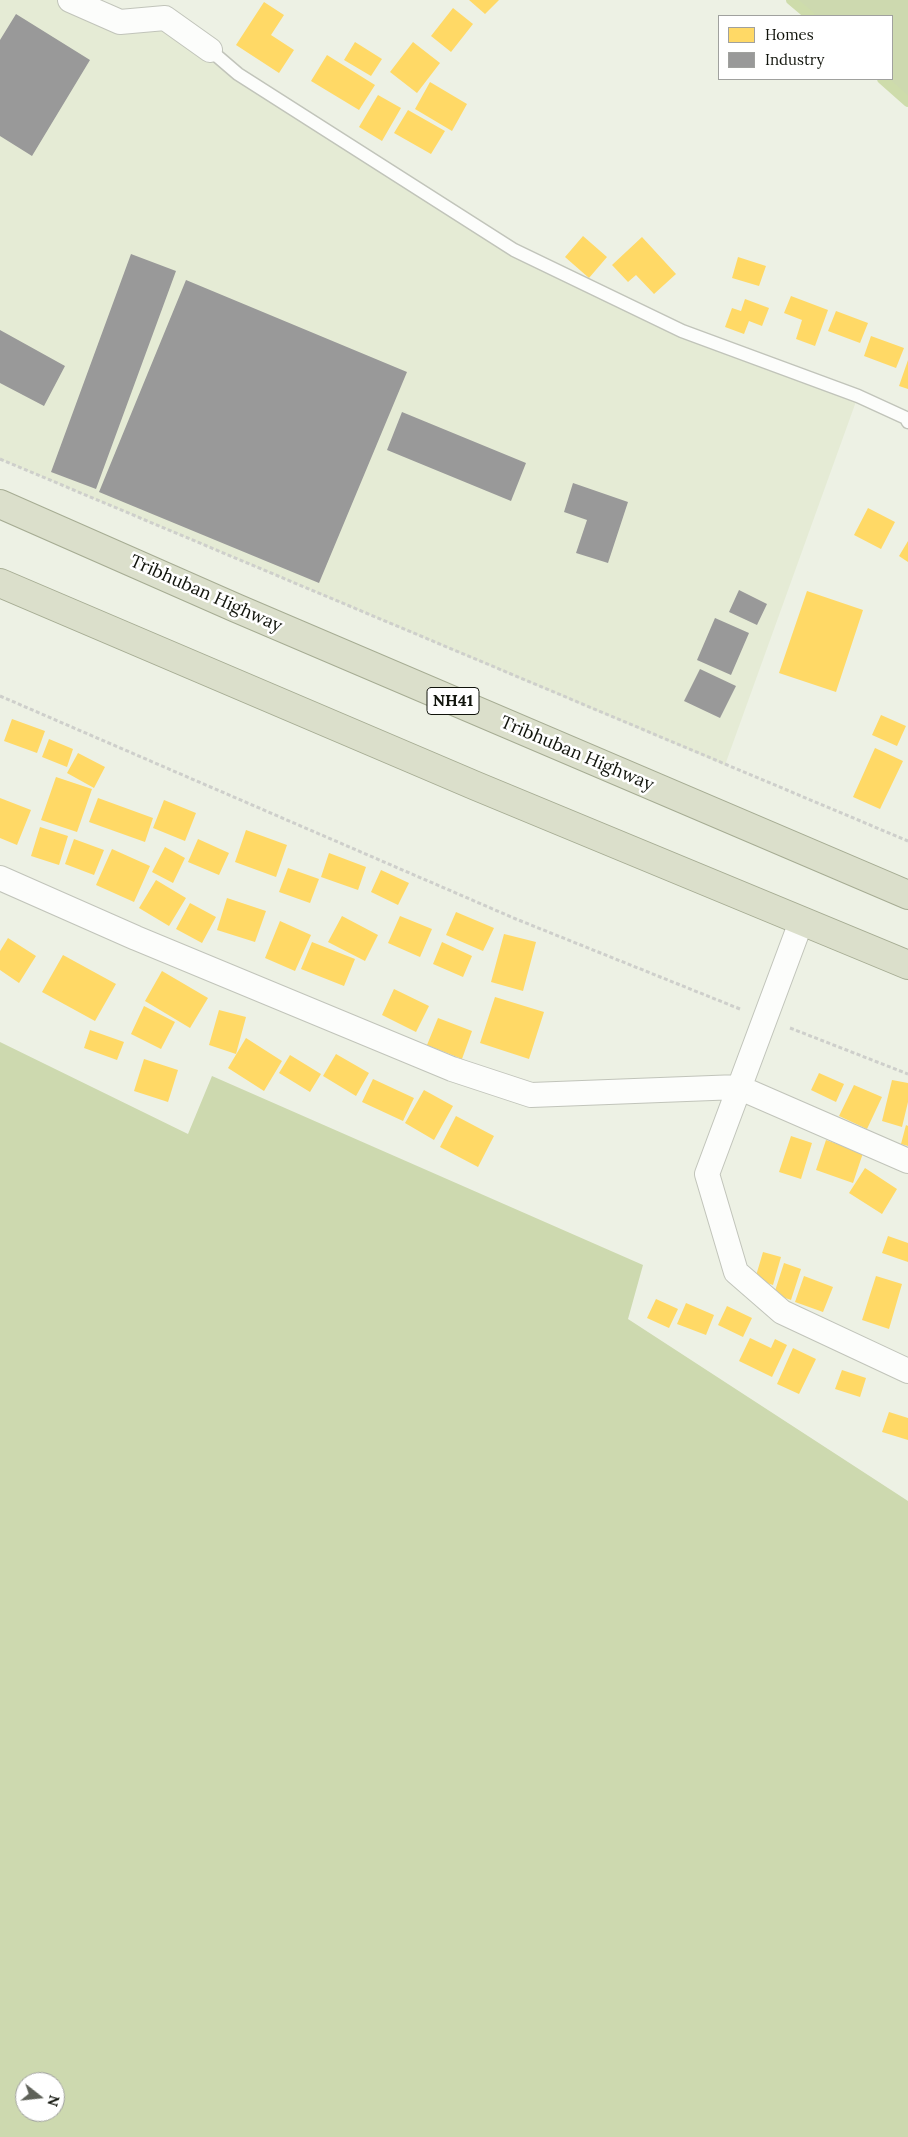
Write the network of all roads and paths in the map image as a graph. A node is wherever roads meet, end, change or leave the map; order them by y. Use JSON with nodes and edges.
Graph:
{"nodes":[{"id":1,"x":70,"y":0,"type":"edge"},
{"id":2,"x":210,"y":50,"type":"joint"},
{"id":3,"x":908,"y":422,"type":"edge"},
{"id":4,"x":0,"y":459,"type":"edge"},
{"id":5,"x":0,"y":504,"type":"edge"},
{"id":6,"x":0,"y":584,"type":"edge"},
{"id":7,"x":0,"y":696,"type":"edge"},
{"id":8,"x":908,"y":841,"type":"edge"},
{"id":9,"x":0,"y":878,"type":"edge"},
{"id":10,"x":908,"y":895,"type":"edge"},
{"id":11,"x":802,"y":922,"type":"junction"},
{"id":12,"x":908,"y":965,"type":"edge"},
{"id":13,"x":764,"y":1018,"type":"junction"},
{"id":14,"x":908,"y":1074,"type":"edge"},
{"id":15,"x":738,"y":1087,"type":"junction"},
{"id":16,"x":908,"y":1161,"type":"edge"},
{"id":17,"x":908,"y":1371,"type":"edge"}],
"edges":[{"from":1,"to":2,"type":"street"},
{"from":2,"to":3,"type":"lane"},
{"from":4,"to":8,"type":"path"},
{"from":5,"to":10,"type":"highway","name":"Tribhuban Highway","number":"NH41"},
{"from":6,"to":11,"type":"highway"},
{"from":7,"to":13,"type":"path"},
{"from":9,"to":15,"type":"street"},
{"from":11,"to":12,"type":"highway"},
{"from":11,"to":13,"type":"street"},
{"from":13,"to":14,"type":"path"},
{"from":13,"to":15,"type":"street"},
{"from":15,"to":16,"type":"street"},
{"from":15,"to":17,"type":"street"}]}
